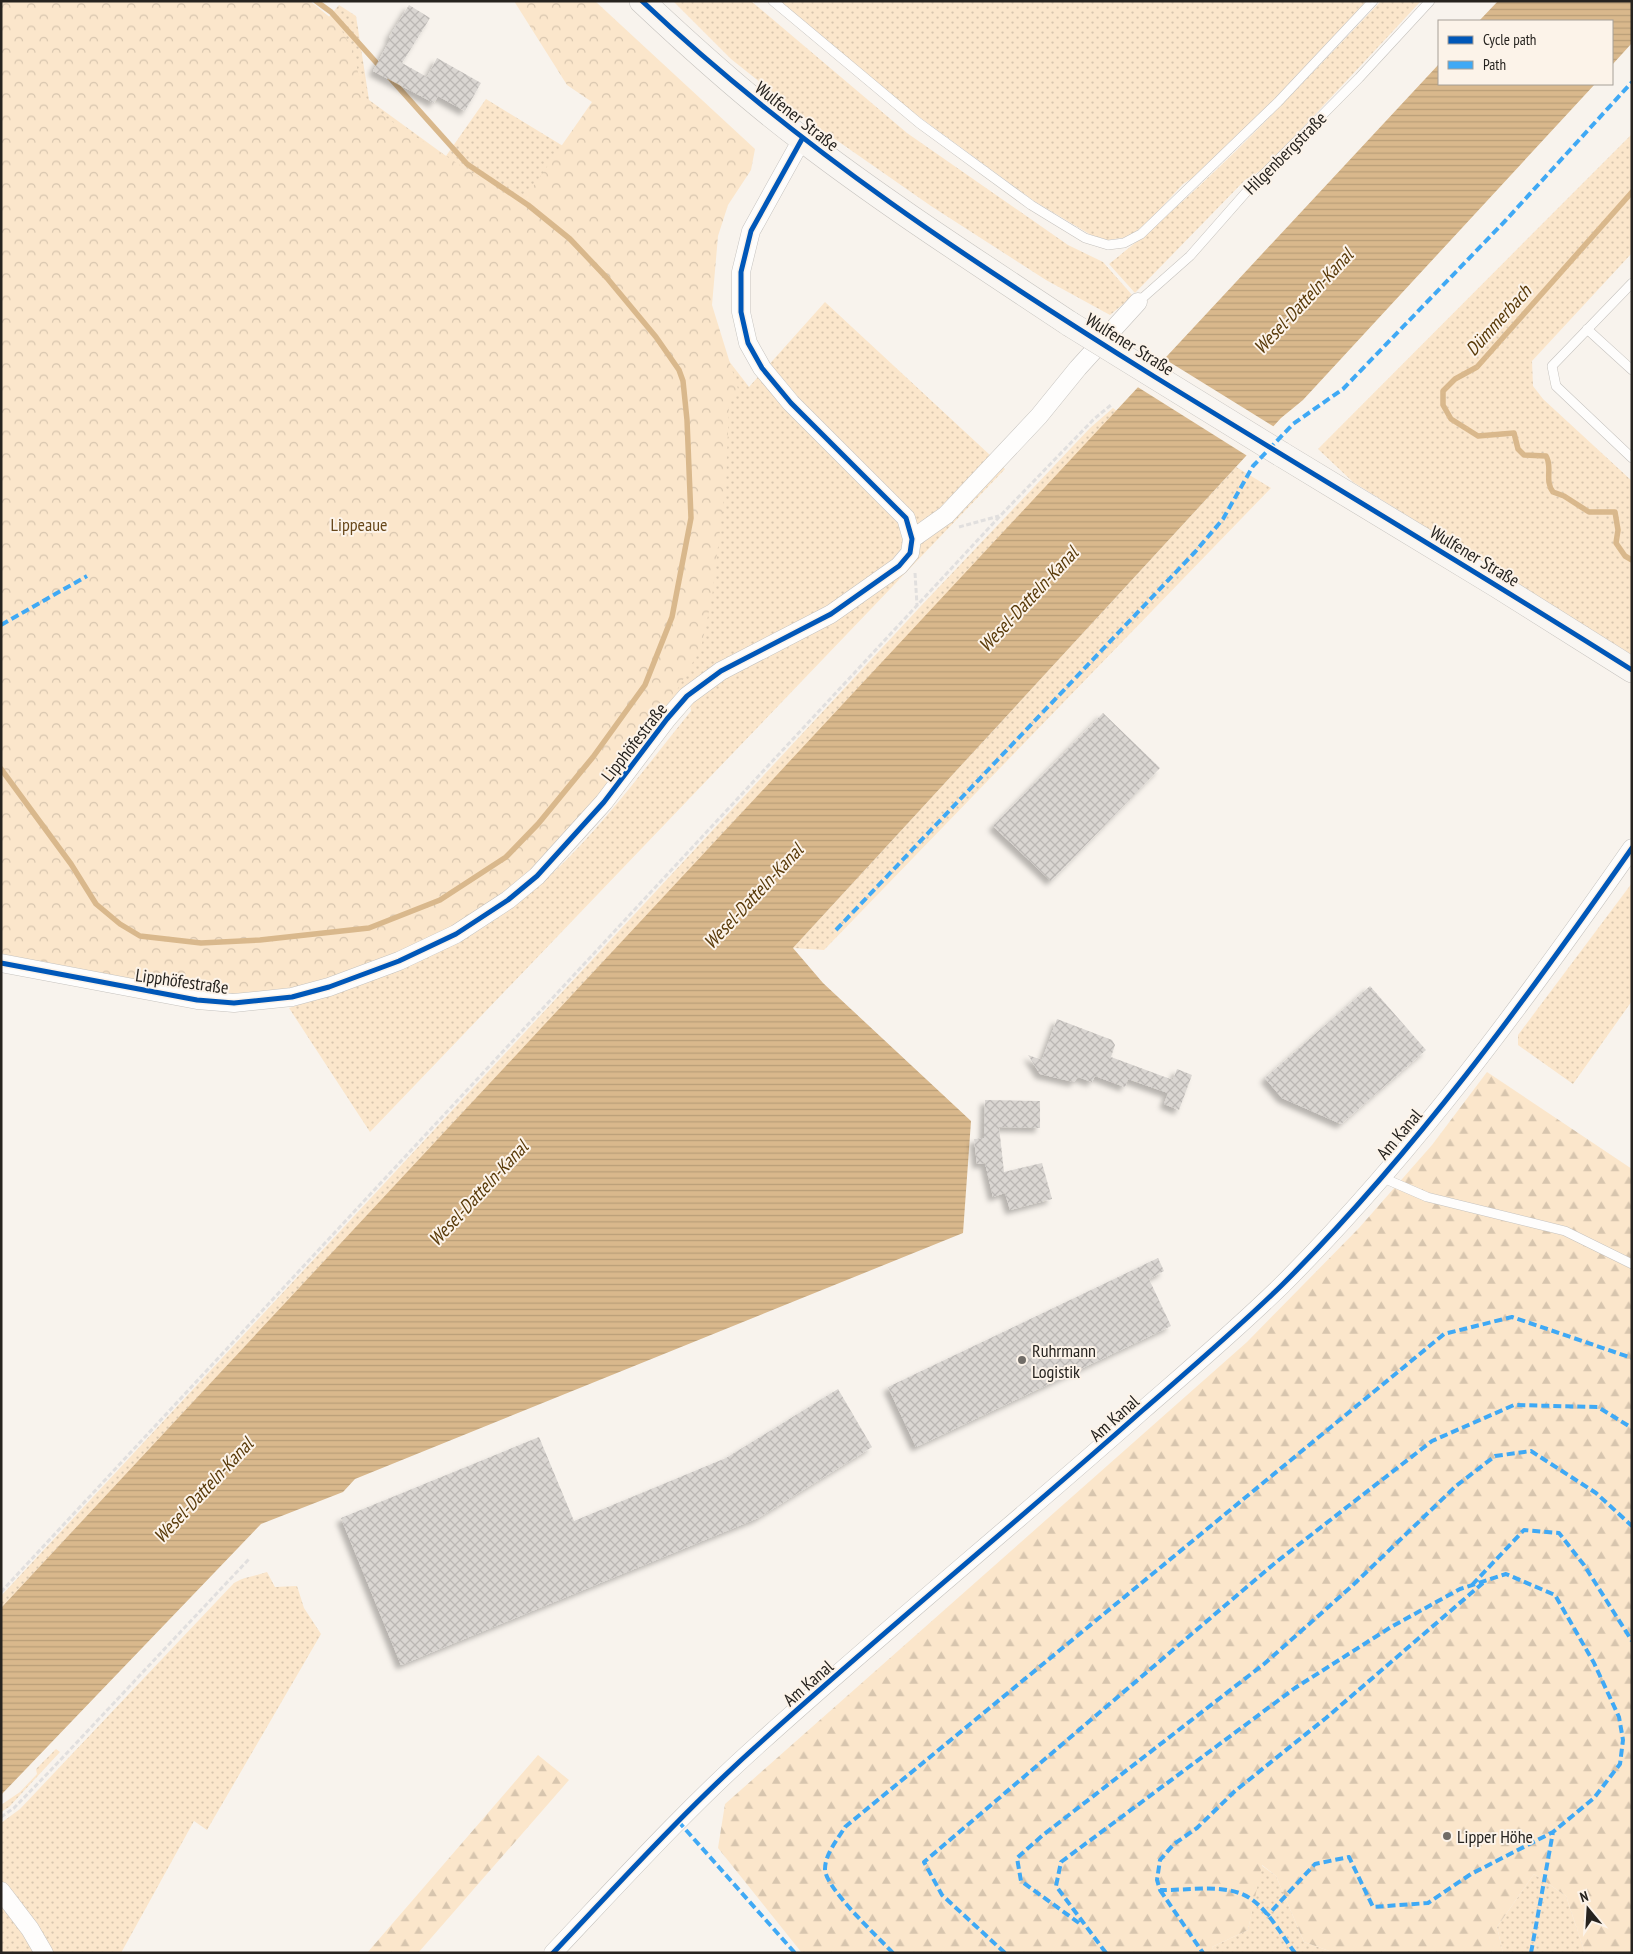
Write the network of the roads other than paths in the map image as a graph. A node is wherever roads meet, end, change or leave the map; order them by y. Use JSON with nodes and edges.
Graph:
{"nodes":[{"id":1,"x":642,"y":1,"type":"edge"},
{"id":2,"x":773,"y":1,"type":"edge"},
{"id":3,"x":1373,"y":1,"type":"edge"},
{"id":4,"x":1430,"y":1,"type":"edge"},
{"id":5,"x":802,"y":139,"type":"junction"},
{"id":6,"x":1632,"y":283,"type":"edge"},
{"id":7,"x":1138,"y":302,"type":"joint"},
{"id":8,"x":1587,"y":329,"type":"junction"},
{"id":9,"x":1632,"y":370,"type":"edge"},
{"id":10,"x":1632,"y":458,"type":"edge"},
{"id":11,"x":912,"y":539,"type":"junction"},
{"id":12,"x":1632,"y":670,"type":"edge"},
{"id":13,"x":1632,"y":848,"type":"edge"},
{"id":14,"x":1,"y":963,"type":"edge"},
{"id":15,"x":1381,"y":1177,"type":"junction"},
{"id":16,"x":1632,"y":1264,"type":"edge"},
{"id":17,"x":1,"y":1891,"type":"edge"},
{"id":18,"x":44,"y":1953,"type":"edge"},
{"id":19,"x":554,"y":1953,"type":"edge"}],
"edges":[{"from":1,"to":5,"type":"main road","name":"Wulfener Straße"},
{"from":2,"to":3,"type":"lane"},
{"from":4,"to":7,"type":"lane","name":"Hilgenbergstraße"},
{"from":5,"to":11,"type":"street"},
{"from":5,"to":12,"type":"main road","name":"Wulfener Straße","bridge":true},
{"from":6,"to":8,"type":"lane"},
{"from":7,"to":11,"type":"street"},
{"from":8,"to":9,"type":"lane"},
{"from":8,"to":10,"type":"lane"},
{"from":11,"to":14,"type":"street","name":"Lipphöfestraße"},
{"from":13,"to":15,"type":"street","name":"Am Kanal"},
{"from":15,"to":16,"type":"lane"},
{"from":15,"to":19,"type":"street","name":"Am Kanal"},
{"from":17,"to":18,"type":"street"}]}
